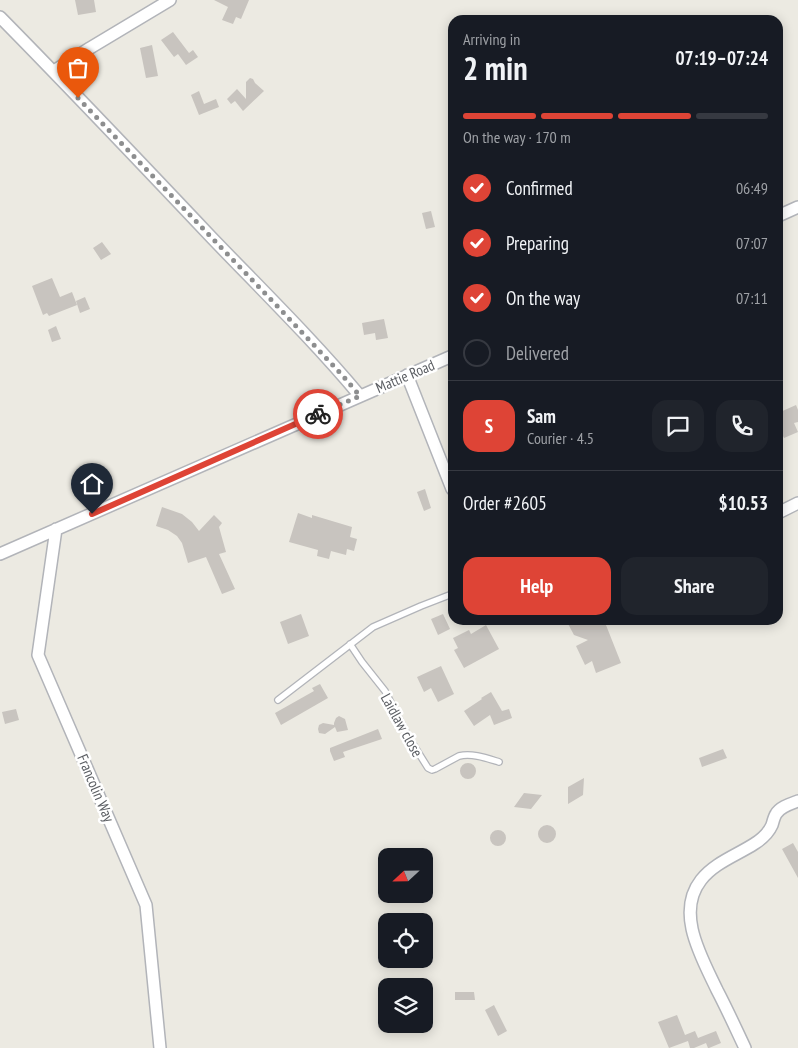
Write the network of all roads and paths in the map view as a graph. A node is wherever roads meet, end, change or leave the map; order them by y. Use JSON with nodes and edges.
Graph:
{"nodes":[{"id":1,"x":170,"y":0,"type":"edge"},
{"id":2,"x":0,"y":17,"type":"edge"},
{"id":3,"x":54,"y":71,"type":"junction"},
{"id":4,"x":798,"y":207,"type":"edge"},
{"id":5,"x":783,"y":214,"type":"edge"},
{"id":6,"x":448,"y":358,"type":"edge"},
{"id":7,"x":408,"y":375,"type":"junction"},
{"id":8,"x":360,"y":396,"type":"junction"},
{"id":9,"x":448,"y":480,"type":"edge"},
{"id":10,"x":798,"y":503,"type":"edge"},
{"id":11,"x":783,"y":510,"type":"edge"},
{"id":12,"x":56,"y":529,"type":"junction"},
{"id":13,"x":0,"y":554,"type":"edge"},
{"id":14,"x":448,"y":596,"type":"edge"},
{"id":15,"x":350,"y":644,"type":"junction"},
{"id":16,"x":278,"y":700,"type":"dead end"},
{"id":17,"x":499,"y":762,"type":"dead end"},
{"id":18,"x":798,"y":801,"type":"edge"},
{"id":19,"x":160,"y":1048,"type":"edge"},
{"id":20,"x":745,"y":1048,"type":"edge"}],
"edges":[{"from":1,"to":3,"type":"street"},
{"from":2,"to":3,"type":"street"},
{"from":3,"to":8,"type":"street"},
{"from":4,"to":5,"type":"street"},
{"from":6,"to":7,"type":"street","name":"Mattie Road"},
{"from":7,"to":8,"type":"street","name":"Mattie Road"},
{"from":7,"to":9,"type":"street"},
{"from":8,"to":12,"type":"street","name":"Mattie Road"},
{"from":10,"to":11,"type":"street"},
{"from":12,"to":13,"type":"street","name":"Mattie Road"},
{"from":12,"to":19,"type":"street","name":"Francolin Way"},
{"from":14,"to":15,"type":"lane"},
{"from":15,"to":16,"type":"lane"},
{"from":15,"to":17,"type":"lane","name":"Laidlaw close"},
{"from":18,"to":20,"type":"street"}]}
